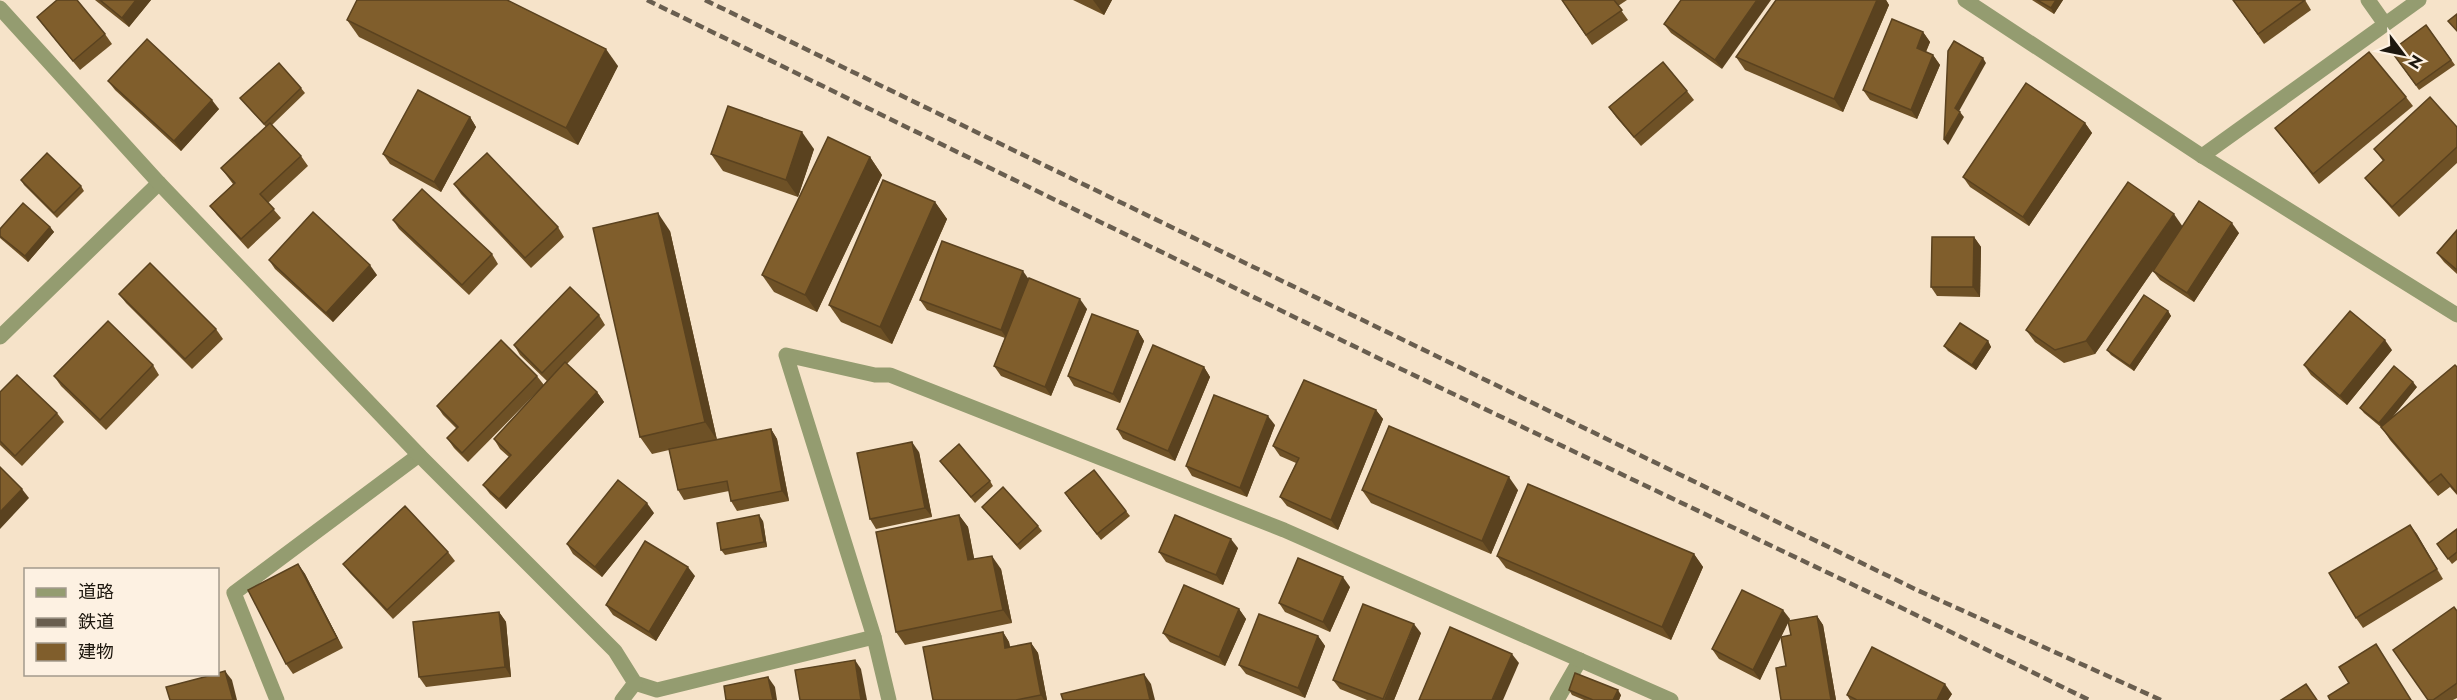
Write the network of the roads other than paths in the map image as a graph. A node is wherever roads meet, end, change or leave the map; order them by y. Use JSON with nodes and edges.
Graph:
{"nodes":[{"id":1,"x":1965,"y":0,"type":"edge"},
{"id":2,"x":2368,"y":0,"type":"edge"},
{"id":3,"x":2419,"y":0,"type":"edge"},
{"id":4,"x":0,"y":8,"type":"edge"},
{"id":5,"x":2385,"y":24,"type":"junction"},
{"id":6,"x":2202,"y":156,"type":"junction"},
{"id":7,"x":159,"y":183,"type":"junction"},
{"id":8,"x":2457,"y":315,"type":"edge"},
{"id":9,"x":0,"y":337,"type":"edge"},
{"id":10,"x":419,"y":455,"type":"junction"},
{"id":11,"x":874,"y":637,"type":"junction"},
{"id":12,"x":1580,"y":660,"type":"junction"},
{"id":13,"x":635,"y":683,"type":"junction"},
{"id":14,"x":277,"y":700,"type":"edge"},
{"id":15,"x":622,"y":700,"type":"edge"},
{"id":16,"x":889,"y":700,"type":"edge"},
{"id":17,"x":1557,"y":700,"type":"edge"},
{"id":18,"x":1671,"y":700,"type":"edge"}],
"edges":[{"from":1,"to":6,"type":"street"},
{"from":2,"to":5,"type":"street"},
{"from":3,"to":5,"type":"street"},
{"from":4,"to":7,"type":"street"},
{"from":5,"to":6,"type":"street"},
{"from":6,"to":8,"type":"street"},
{"from":7,"to":9,"type":"street"},
{"from":7,"to":10,"type":"street"},
{"from":10,"to":13,"type":"street"},
{"from":10,"to":14,"type":"street"},
{"from":11,"to":12,"type":"street"},
{"from":11,"to":13,"type":"street"},
{"from":11,"to":16,"type":"street"},
{"from":12,"to":17,"type":"street"},
{"from":12,"to":18,"type":"street"},
{"from":13,"to":15,"type":"street"}]}
